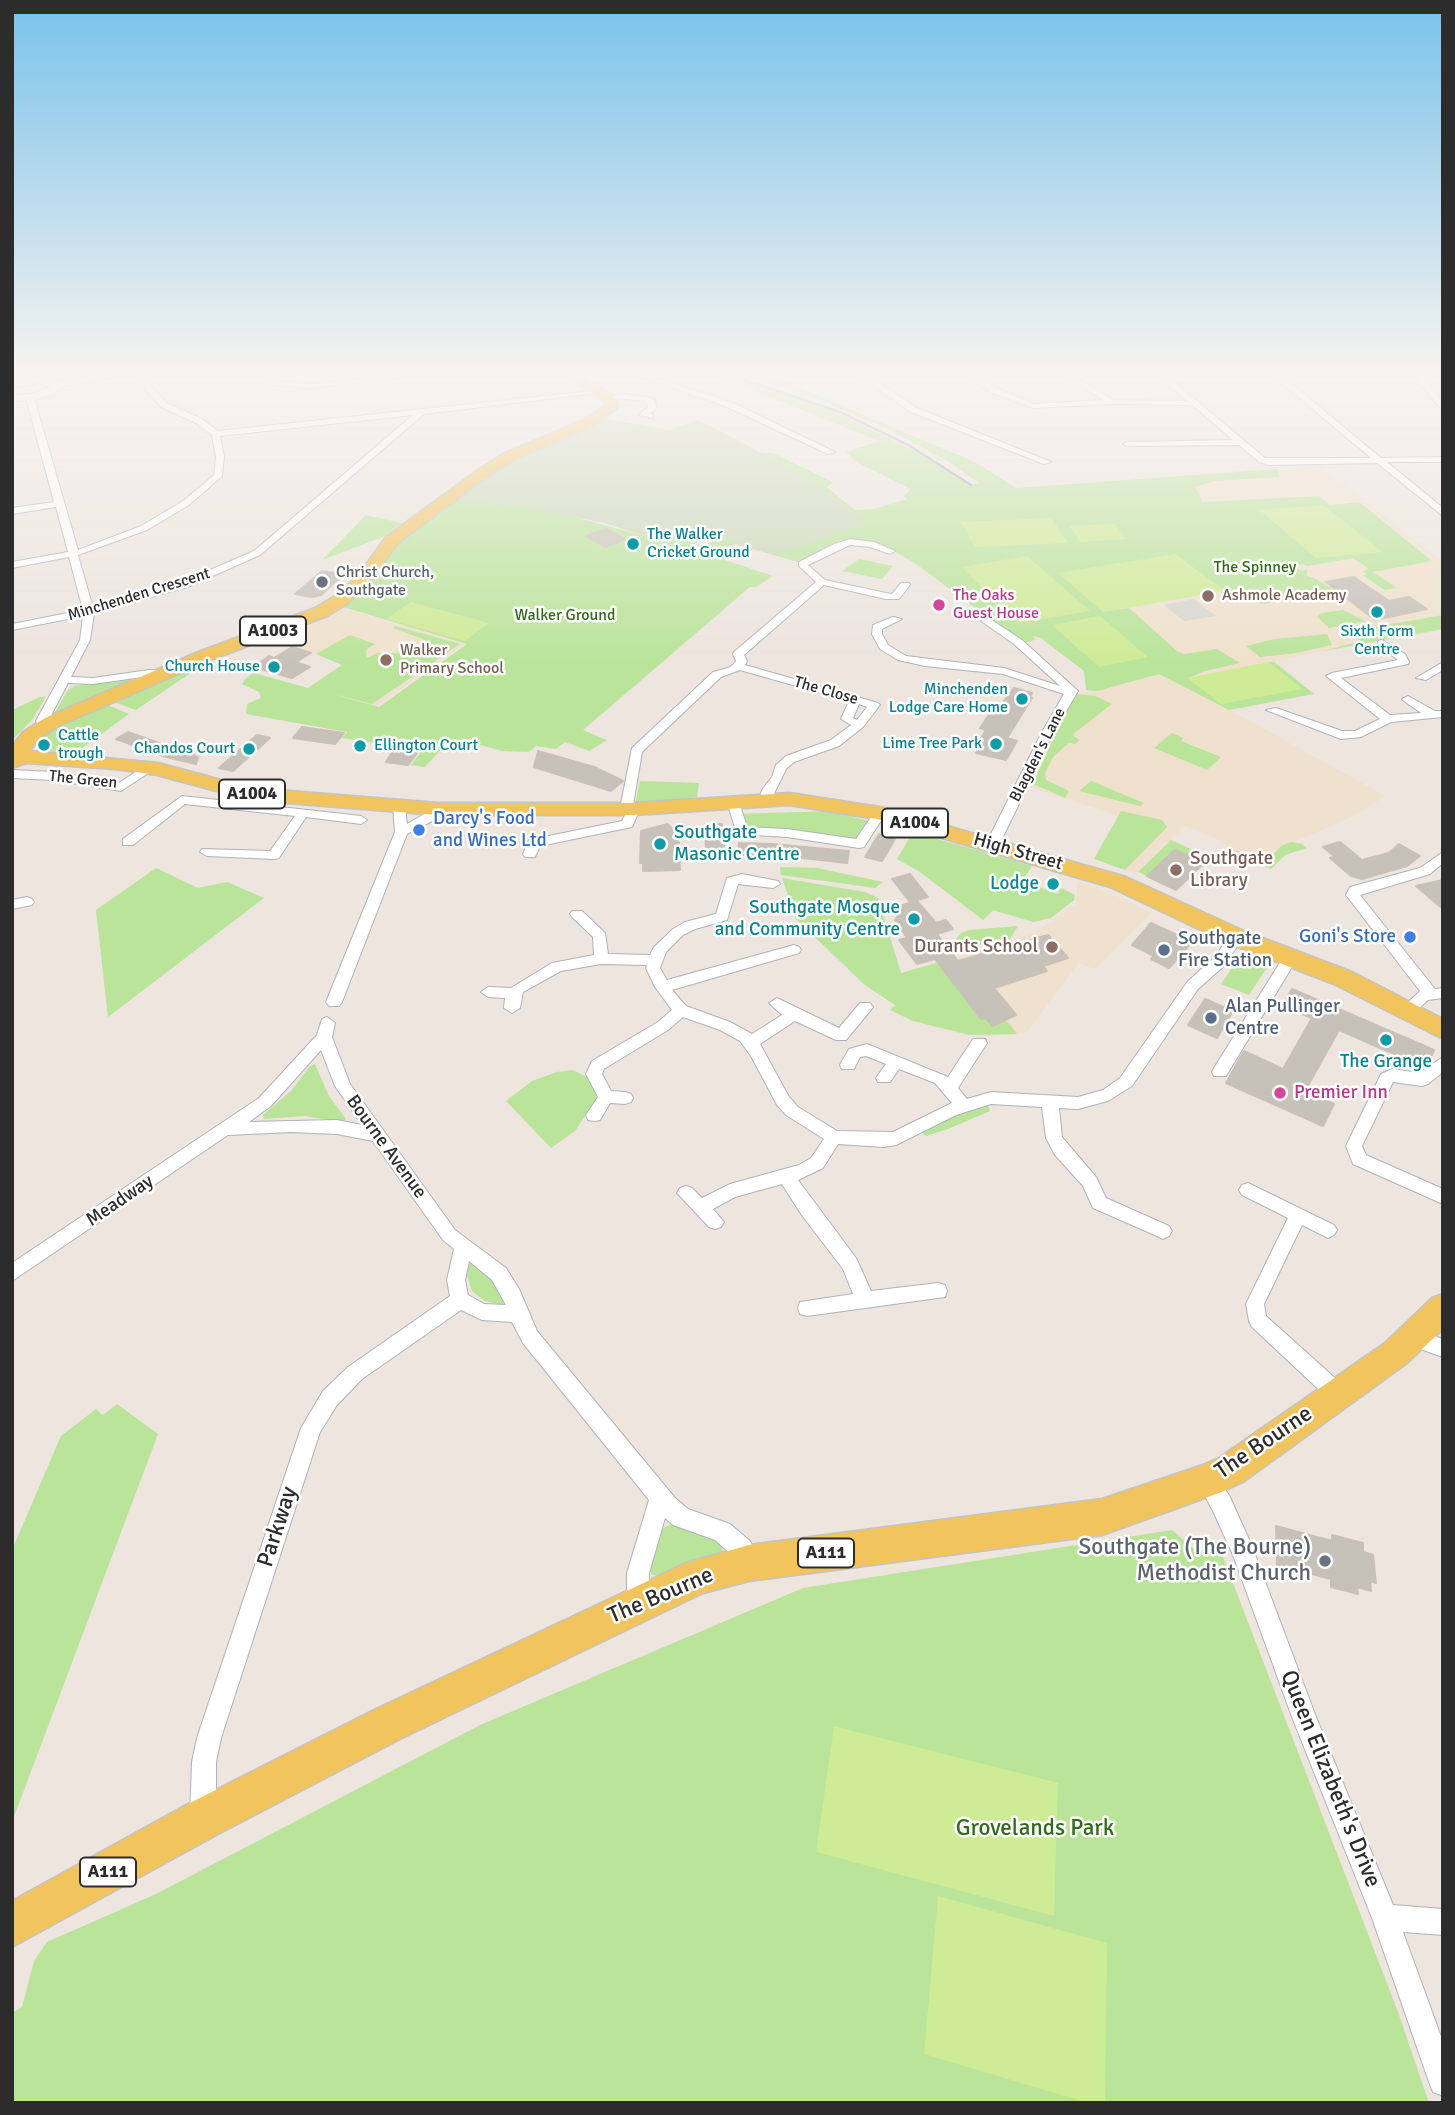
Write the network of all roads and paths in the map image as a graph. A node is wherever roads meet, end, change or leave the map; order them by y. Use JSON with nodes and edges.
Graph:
{"nodes":[{"id":1,"x":50,"y":469,"type":"edge"},
{"id":2,"x":219,"y":469,"type":"edge"},
{"id":3,"x":355,"y":469,"type":"edge"},
{"id":4,"x":489,"y":469,"type":"edge"},
{"id":5,"x":1389,"y":469,"type":"edge"},
{"id":6,"x":60,"y":504,"type":"junction"},
{"id":7,"x":12,"y":511,"type":"edge"},
{"id":8,"x":1443,"y":513,"type":"edge"},
{"id":9,"x":890,"y":551,"type":"dead end"},
{"id":10,"x":74,"y":553,"type":"junction"},
{"id":11,"x":12,"y":565,"type":"edge"},
{"id":12,"x":822,"y":582,"type":"junction"},
{"id":13,"x":905,"y":585,"type":"dead end"},
{"id":14,"x":351,"y":592,"type":"joint"},
{"id":15,"x":89,"y":612,"type":"junction"},
{"id":16,"x":897,"y":619,"type":"dead end"},
{"id":17,"x":986,"y":621,"type":"dead end"},
{"id":18,"x":12,"y":627,"type":"edge"},
{"id":19,"x":1382,"y":643,"type":"dead end"},
{"id":20,"x":728,"y":663,"type":"junction"},
{"id":21,"x":1443,"y":666,"type":"edge"},
{"id":22,"x":164,"y":674,"type":"junction"},
{"id":23,"x":68,"y":676,"type":"junction"},
{"id":24,"x":1422,"y":678,"type":"dead end"},
{"id":25,"x":1072,"y":691,"type":"junction"},
{"id":26,"x":1408,"y":699,"type":"dead end"},
{"id":27,"x":856,"y":700,"type":"junction"},
{"id":28,"x":1272,"y":710,"type":"dead end"},
{"id":29,"x":1437,"y":714,"type":"edge"},
{"id":30,"x":1388,"y":719,"type":"junction"},
{"id":31,"x":859,"y":725,"type":"junction"},
{"id":32,"x":19,"y":751,"type":"edge"},
{"id":33,"x":778,"y":777,"type":"junction"},
{"id":34,"x":225,"y":787,"type":"junction"},
{"id":35,"x":789,"y":799,"type":"junction"},
{"id":36,"x":207,"y":801,"type":"junction"},
{"id":37,"x":765,"y":801,"type":"junction"},
{"id":38,"x":733,"y":802,"type":"junction"},
{"id":39,"x":399,"y":807,"type":"junction"},
{"id":40,"x":331,"y":809,"type":"junction"},
{"id":41,"x":438,"y":809,"type":"junction"},
{"id":42,"x":630,"y":809,"type":"junction"},
{"id":43,"x":303,"y":813,"type":"junction"},
{"id":44,"x":880,"y":813,"type":"junction"},
{"id":45,"x":361,"y":820,"type":"dead end"},
{"id":46,"x":401,"y":832,"type":"junction"},
{"id":47,"x":128,"y":842,"type":"dead end"},
{"id":48,"x":993,"y":844,"type":"junction"},
{"id":49,"x":207,"y":852,"type":"dead end"},
{"id":50,"x":530,"y":854,"type":"dead end"},
{"id":51,"x":1443,"y":856,"type":"edge"},
{"id":52,"x":773,"y":884,"type":"dead end"},
{"id":53,"x":578,"y":914,"type":"dead end"},
{"id":54,"x":1236,"y":937,"type":"junction"},
{"id":55,"x":794,"y":950,"type":"dead end"},
{"id":56,"x":1291,"y":957,"type":"junction"},
{"id":57,"x":601,"y":959,"type":"junction"},
{"id":58,"x":655,"y":960,"type":"junction"},
{"id":59,"x":662,"y":987,"type":"junction"},
{"id":60,"x":488,"y":992,"type":"dead end"},
{"id":61,"x":1437,"y":993,"type":"edge"},
{"id":62,"x":334,"y":1002,"type":"dead end"},
{"id":63,"x":777,"y":1003,"type":"dead end"},
{"id":64,"x":865,"y":1007,"type":"dead end"},
{"id":65,"x":681,"y":1010,"type":"junction"},
{"id":66,"x":1406,"y":1011,"type":"junction"},
{"id":67,"x":795,"y":1014,"type":"junction"},
{"id":68,"x":326,"y":1030,"type":"joint"},
{"id":69,"x":1443,"y":1030,"type":"edge"},
{"id":70,"x":750,"y":1043,"type":"junction"},
{"id":71,"x":979,"y":1043,"type":"dead end"},
{"id":72,"x":896,"y":1062,"type":"junction"},
{"id":73,"x":1443,"y":1063,"type":"edge"},
{"id":74,"x":848,"y":1065,"type":"dead end"},
{"id":75,"x":1220,"y":1072,"type":"dead end"},
{"id":76,"x":884,"y":1078,"type":"dead end"},
{"id":77,"x":949,"y":1089,"type":"junction"},
{"id":78,"x":606,"y":1097,"type":"junction"},
{"id":79,"x":625,"y":1098,"type":"dead end"},
{"id":80,"x":1050,"y":1104,"type":"junction"},
{"id":81,"x":963,"y":1106,"type":"junction"},
{"id":82,"x":594,"y":1115,"type":"dead end"},
{"id":83,"x":229,"y":1129,"type":"junction"},
{"id":84,"x":377,"y":1135,"type":"junction"},
{"id":85,"x":834,"y":1137,"type":"junction"},
{"id":86,"x":786,"y":1176,"type":"junction"},
{"id":87,"x":1248,"y":1190,"type":"dead end"},
{"id":88,"x":686,"y":1193,"type":"dead end"},
{"id":89,"x":1443,"y":1197,"type":"edge"},
{"id":90,"x":701,"y":1207,"type":"junction"},
{"id":91,"x":1298,"y":1215,"type":"junction"},
{"id":92,"x":715,"y":1222,"type":"dead end"},
{"id":93,"x":1328,"y":1230,"type":"dead end"},
{"id":94,"x":1163,"y":1231,"type":"dead end"},
{"id":95,"x":463,"y":1247,"type":"junction"},
{"id":96,"x":12,"y":1273,"type":"edge"},
{"id":97,"x":938,"y":1290,"type":"dead end"},
{"id":98,"x":460,"y":1300,"type":"junction"},
{"id":99,"x":865,"y":1300,"type":"junction"},
{"id":100,"x":807,"y":1308,"type":"dead end"},
{"id":101,"x":1443,"y":1308,"type":"edge"},
{"id":102,"x":518,"y":1314,"type":"junction"},
{"id":103,"x":1428,"y":1343,"type":"edge"},
{"id":104,"x":1338,"y":1394,"type":"junction"},
{"id":105,"x":1207,"y":1481,"type":"junction"},
{"id":106,"x":660,"y":1497,"type":"junction"},
{"id":107,"x":749,"y":1563,"type":"junction"},
{"id":108,"x":638,"y":1603,"type":"junction"},
{"id":109,"x":203,"y":1819,"type":"junction"},
{"id":110,"x":1385,"y":1918,"type":"junction"},
{"id":111,"x":1443,"y":1922,"type":"edge"},
{"id":112,"x":12,"y":1925,"type":"edge"},
{"id":113,"x":1443,"y":2082,"type":"edge"}],
"edges":[{"from":1,"to":6,"type":"street"},
{"from":2,"to":10,"type":"street"},
{"from":3,"to":15,"type":"street","name":"Minchenden Crescent"},
{"from":4,"to":14,"type":"main road","number":"A1003"},
{"from":5,"to":8,"type":"street"},
{"from":6,"to":7,"type":"street"},
{"from":6,"to":10,"type":"street"},
{"from":9,"to":12,"type":"street"},
{"from":10,"to":11,"type":"street"},
{"from":10,"to":15,"type":"street"},
{"from":12,"to":13,"type":"street"},
{"from":12,"to":20,"type":"street"},
{"from":14,"to":22,"type":"main road","number":"A1003"},
{"from":15,"to":18,"type":"street","name":"Minchenden Crescent"},
{"from":15,"to":23,"type":"street"},
{"from":16,"to":25,"type":"street"},
{"from":17,"to":25,"type":"street","name":"Blagden's Lane"},
{"from":19,"to":30,"type":"street"},
{"from":20,"to":27,"type":"street","name":"The Close"},
{"from":20,"to":42,"type":"street"},
{"from":21,"to":24,"type":"street"},
{"from":22,"to":23,"type":"street"},
{"from":22,"to":32,"type":"main road","number":"A1003"},
{"from":23,"to":32,"type":"street"},
{"from":25,"to":48,"type":"street","name":"Blagden's Lane"},
{"from":26,"to":29,"type":"street"},
{"from":27,"to":31,"type":"street"},
{"from":27,"to":31,"type":"street","name":"The Close"},
{"from":28,"to":30,"type":"street"},
{"from":29,"to":30,"type":"street"},
{"from":31,"to":33,"type":"street","name":"The Close"},
{"from":32,"to":34,"type":"main road","number":"A1004"},
{"from":33,"to":35,"type":"street"},
{"from":33,"to":37,"type":"street","name":"The Close"},
{"from":34,"to":36,"type":"street"},
{"from":34,"to":40,"type":"main road","number":"A1004"},
{"from":35,"to":37,"type":"main road","name":"High Street","number":"A1004"},
{"from":35,"to":44,"type":"main road","name":"High Street","number":"A1004"},
{"from":36,"to":43,"type":"street"},
{"from":36,"to":47,"type":"street"},
{"from":37,"to":38,"type":"main road","name":"High Street","number":"A1004"},
{"from":38,"to":42,"type":"main road","name":"High Street","number":"A1004"},
{"from":38,"to":44,"type":"street"},
{"from":39,"to":40,"type":"main road","number":"A1004"},
{"from":39,"to":41,"type":"main road","number":"A1004"},
{"from":39,"to":46,"type":"street"},
{"from":40,"to":43,"type":"street"},
{"from":40,"to":45,"type":"street"},
{"from":41,"to":42,"type":"main road","name":"High Street","number":"A1004"},
{"from":41,"to":46,"type":"street"},
{"from":42,"to":50,"type":"street"},
{"from":43,"to":49,"type":"street"},
{"from":44,"to":48,"type":"main road","name":"High Street","number":"A1004"},
{"from":46,"to":62,"type":"street"},
{"from":48,"to":54,"type":"main road","name":"High Street","number":"A1004"},
{"from":51,"to":61,"type":"street"},
{"from":52,"to":58,"type":"street"},
{"from":53,"to":57,"type":"street"},
{"from":54,"to":56,"type":"main road","name":"High Street","number":"A1004"},
{"from":54,"to":80,"type":"street"},
{"from":55,"to":59,"type":"street"},
{"from":56,"to":66,"type":"main road","name":"High Street","number":"A1004"},
{"from":56,"to":75,"type":"street"},
{"from":57,"to":58,"type":"street"},
{"from":57,"to":60,"type":"street"},
{"from":58,"to":59,"type":"street"},
{"from":59,"to":65,"type":"street"},
{"from":61,"to":66,"type":"street"},
{"from":63,"to":67,"type":"street"},
{"from":64,"to":67,"type":"street"},
{"from":65,"to":70,"type":"street"},
{"from":65,"to":78,"type":"street"},
{"from":66,"to":69,"type":"main road","name":"High Street","number":"A1004"},
{"from":67,"to":70,"type":"street"},
{"from":68,"to":83,"type":"street","name":"Meadway"},
{"from":68,"to":84,"type":"street","name":"Bourne Avenue"},
{"from":70,"to":85,"type":"street"},
{"from":71,"to":77,"type":"street"},
{"from":72,"to":74,"type":"street"},
{"from":72,"to":76,"type":"street"},
{"from":72,"to":77,"type":"street"},
{"from":73,"to":89,"type":"street"},
{"from":77,"to":81,"type":"street"},
{"from":78,"to":79,"type":"street"},
{"from":78,"to":82,"type":"street"},
{"from":80,"to":81,"type":"street"},
{"from":80,"to":94,"type":"street"},
{"from":81,"to":85,"type":"street"},
{"from":83,"to":84,"type":"street","name":"Meadway"},
{"from":83,"to":96,"type":"street","name":"Meadway"},
{"from":84,"to":95,"type":"street","name":"Bourne Avenue"},
{"from":85,"to":86,"type":"street"},
{"from":86,"to":90,"type":"street"},
{"from":86,"to":99,"type":"street"},
{"from":87,"to":91,"type":"street"},
{"from":88,"to":90,"type":"street"},
{"from":90,"to":92,"type":"street"},
{"from":91,"to":93,"type":"street"},
{"from":91,"to":104,"type":"street"},
{"from":95,"to":98,"type":"street"},
{"from":95,"to":102,"type":"street","name":"Bourne Avenue"},
{"from":97,"to":99,"type":"street"},
{"from":98,"to":102,"type":"street"},
{"from":98,"to":109,"type":"street","name":"Parkway"},
{"from":99,"to":100,"type":"street"},
{"from":101,"to":103,"type":"main road","name":"The Bourne","number":"A111"},
{"from":102,"to":106,"type":"street","name":"Bourne Avenue"},
{"from":103,"to":104,"type":"main road","name":"The Bourne","number":"A111"},
{"from":104,"to":105,"type":"main road","name":"The Bourne","number":"A111"},
{"from":105,"to":107,"type":"main road","name":"The Bourne","number":"A111"},
{"from":105,"to":110,"type":"street","name":"Queen Elizabeth's Drive"},
{"from":106,"to":107,"type":"street","name":"Bourne Avenue"},
{"from":106,"to":108,"type":"street"},
{"from":107,"to":108,"type":"main road","name":"The Bourne","number":"A111"},
{"from":108,"to":109,"type":"main road","name":"The Bourne","number":"A111"},
{"from":109,"to":112,"type":"main road","name":"The Bourne","number":"A111"},
{"from":110,"to":111,"type":"street"},
{"from":110,"to":113,"type":"street","name":"Queen Elizabeth's Drive"}]}
